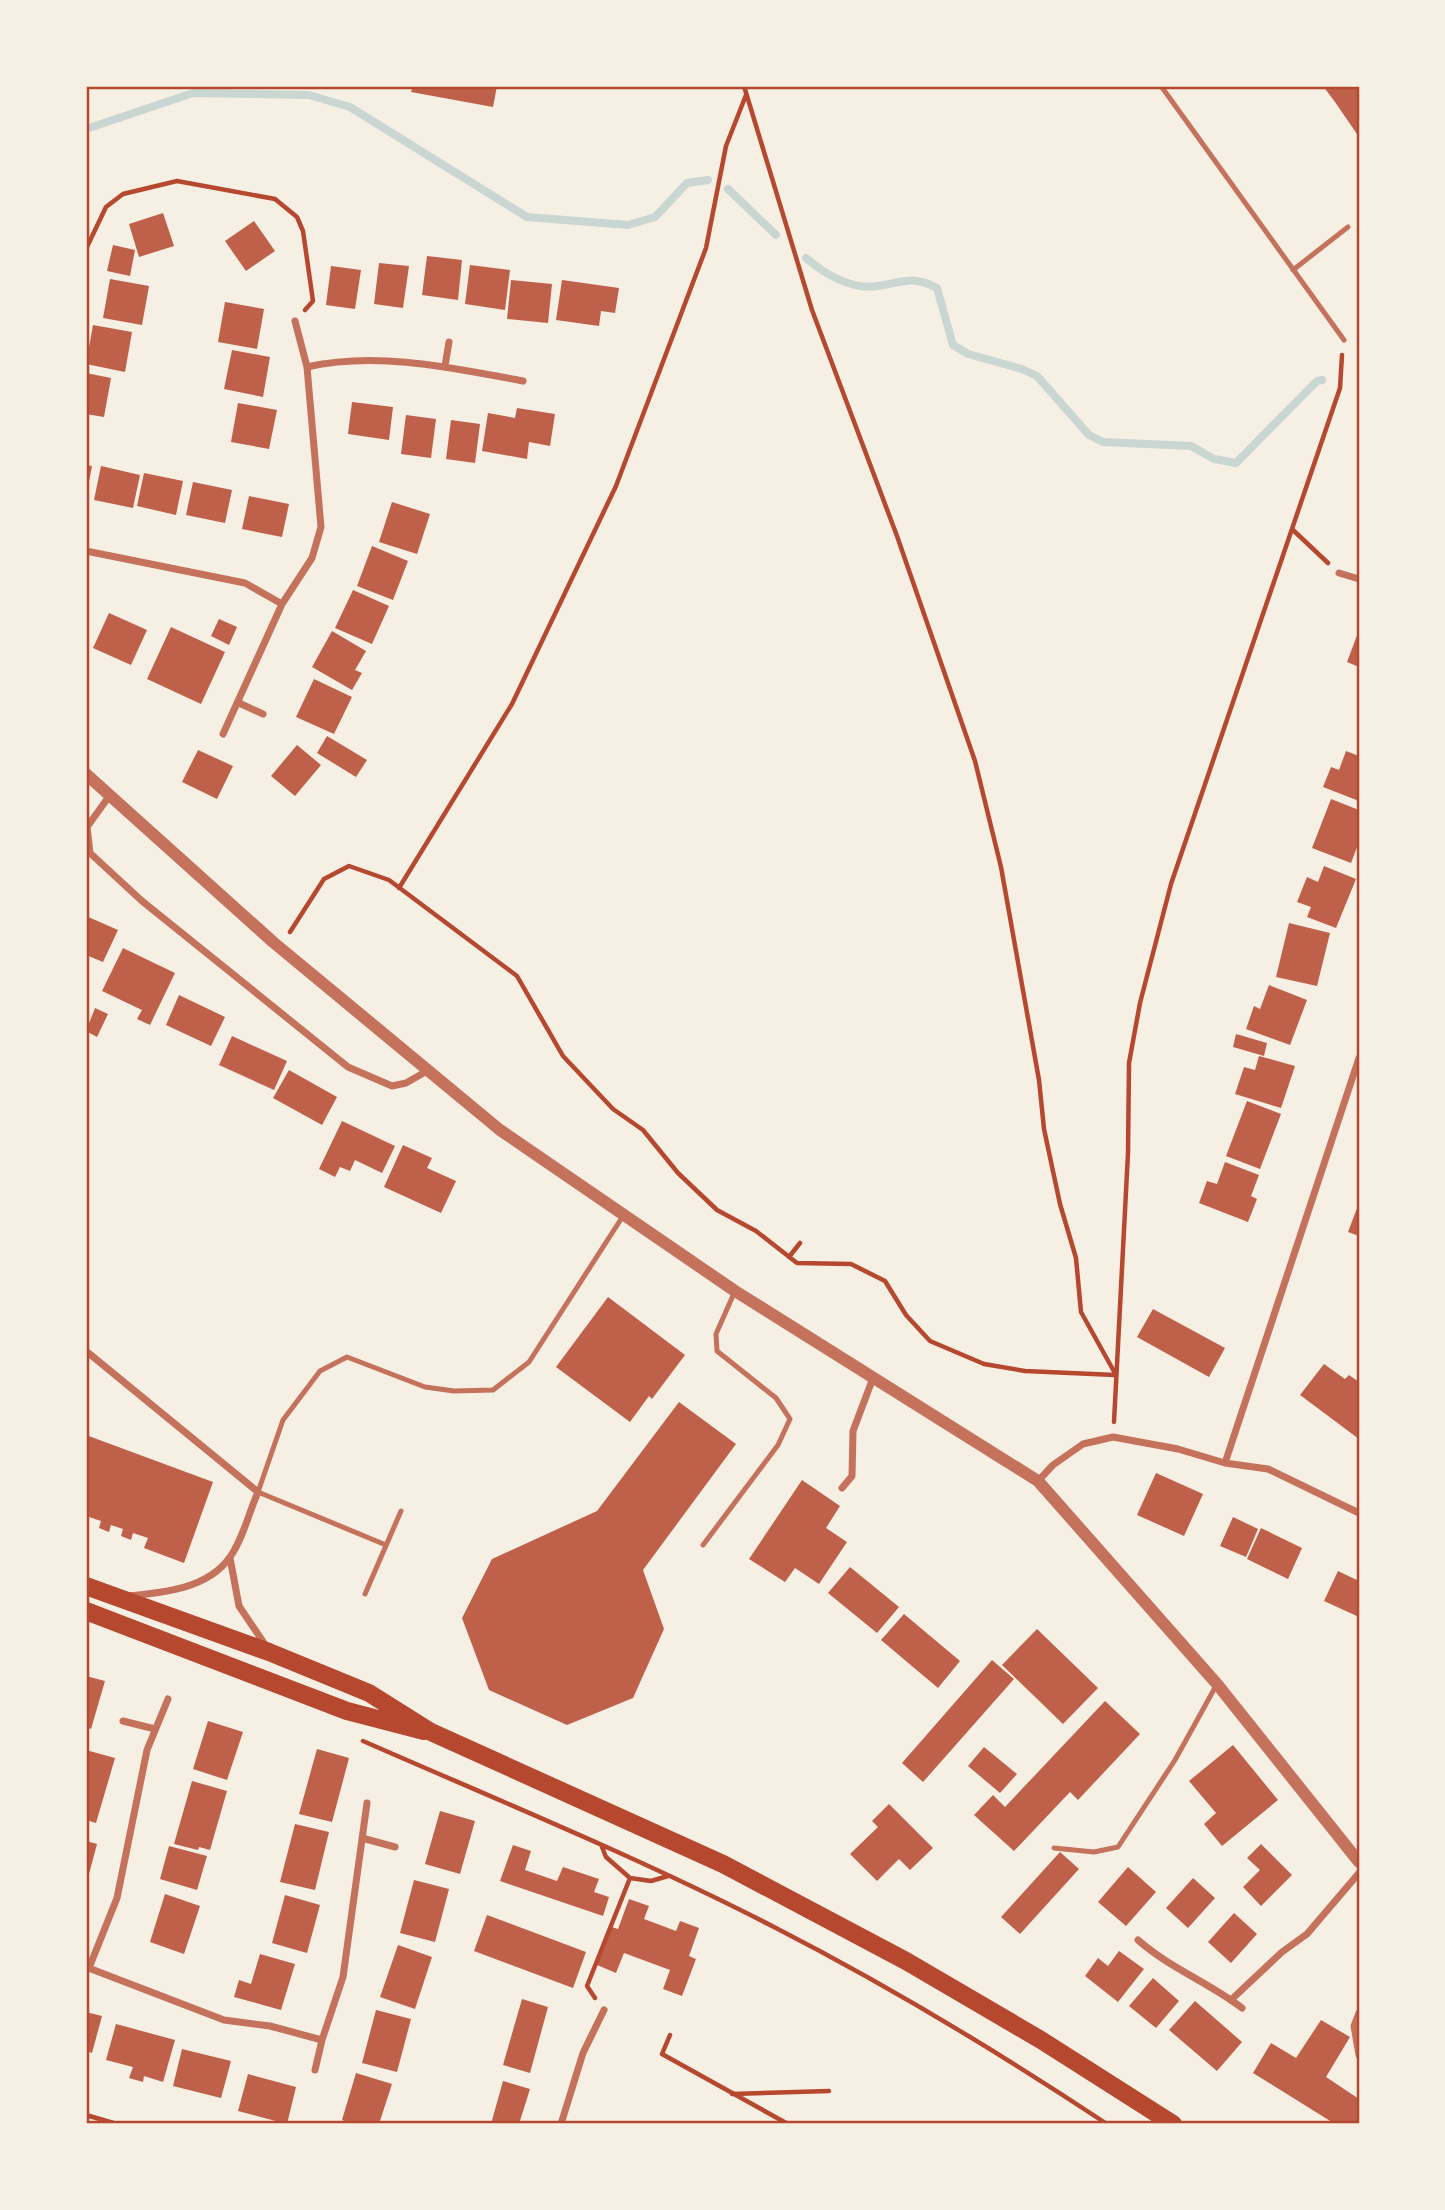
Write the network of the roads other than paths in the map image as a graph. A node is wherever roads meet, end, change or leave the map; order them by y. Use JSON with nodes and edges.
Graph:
{"nodes":[{"id":1,"x":1161,"y":86,"type":"edge"},
{"id":2,"x":1348,"y":227,"type":"dead end"},
{"id":3,"x":1293,"y":270,"type":"junction"},
{"id":4,"x":295,"y":321,"type":"road end"},
{"id":5,"x":1344,"y":340,"type":"road end"},
{"id":6,"x":449,"y":342,"type":"dead end"},
{"id":7,"x":307,"y":366,"type":"junction"},
{"id":8,"x":444,"y":366,"type":"junction"},
{"id":9,"x":523,"y":381,"type":"dead end"},
{"id":10,"x":86,"y":551,"type":"edge"},
{"id":11,"x":1339,"y":573,"type":"road end"},
{"id":12,"x":1359,"y":579,"type":"edge"},
{"id":13,"x":282,"y":604,"type":"junction"},
{"id":14,"x":239,"y":703,"type":"junction"},
{"id":15,"x":263,"y":714,"type":"dead end"},
{"id":16,"x":223,"y":734,"type":"dead end"},
{"id":17,"x":86,"y":774,"type":"edge"},
{"id":18,"x":110,"y":795,"type":"junction"},
{"id":19,"x":1359,"y":1058,"type":"edge"},
{"id":20,"x":428,"y":1071,"type":"junction"},
{"id":21,"x":623,"y":1216,"type":"junction"},
{"id":22,"x":735,"y":1291,"type":"junction"},
{"id":23,"x":86,"y":1351,"type":"edge"},
{"id":24,"x":873,"y":1378,"type":"junction"},
{"id":25,"x":1225,"y":1463,"type":"junction"},
{"id":26,"x":1038,"y":1481,"type":"junction"},
{"id":27,"x":842,"y":1488,"type":"dead end"},
{"id":28,"x":258,"y":1492,"type":"junction"},
{"id":29,"x":401,"y":1511,"type":"dead end"},
{"id":30,"x":1359,"y":1513,"type":"edge"},
{"id":31,"x":386,"y":1545,"type":"junction"},
{"id":32,"x":703,"y":1545,"type":"dead end"},
{"id":33,"x":230,"y":1558,"type":"junction"},
{"id":34,"x":86,"y":1586,"type":"edge"},
{"id":35,"x":365,"y":1594,"type":"dead end"},
{"id":36,"x":116,"y":1597,"type":"junction"},
{"id":37,"x":86,"y":1611,"type":"edge"},
{"id":38,"x":270,"y":1652,"type":"junction"},
{"id":39,"x":1217,"y":1684,"type":"junction"},
{"id":40,"x":168,"y":1699,"type":"dead end"},
{"id":41,"x":123,"y":1721,"type":"dead end"},
{"id":42,"x":155,"y":1729,"type":"junction"},
{"id":43,"x":431,"y":1732,"type":"junction"},
{"id":44,"x":367,"y":1802,"type":"dead end"},
{"id":45,"x":362,"y":1838,"type":"junction"},
{"id":46,"x":395,"y":1847,"type":"dead end"},
{"id":47,"x":1054,"y":1848,"type":"dead end"},
{"id":48,"x":1359,"y":1862,"type":"edge"},
{"id":49,"x":1359,"y":1873,"type":"edge"},
{"id":50,"x":1138,"y":1940,"type":"dead end"},
{"id":51,"x":88,"y":1967,"type":"edge"},
{"id":52,"x":1231,"y":2000,"type":"junction"},
{"id":53,"x":1242,"y":2008,"type":"dead end"},
{"id":54,"x":604,"y":2010,"type":"road end"},
{"id":55,"x":1359,"y":2013,"type":"edge"},
{"id":56,"x":322,"y":2040,"type":"junction"},
{"id":57,"x":1359,"y":2055,"type":"edge"},
{"id":58,"x":315,"y":2070,"type":"dead end"},
{"id":59,"x":561,"y":2124,"type":"edge"},
{"id":60,"x":1173,"y":2124,"type":"edge"}],
"edges":[{"from":1,"to":3,"type":"lane"},
{"from":2,"to":3,"type":"lane"},
{"from":3,"to":5,"type":"lane"},
{"from":4,"to":7,"type":"street"},
{"from":6,"to":8,"type":"street"},
{"from":7,"to":8,"type":"street"},
{"from":7,"to":13,"type":"street"},
{"from":8,"to":9,"type":"street"},
{"from":10,"to":13,"type":"street"},
{"from":11,"to":12,"type":"street"},
{"from":13,"to":14,"type":"street"},
{"from":14,"to":15,"type":"street"},
{"from":14,"to":16,"type":"street"},
{"from":17,"to":18,"type":"street"},
{"from":18,"to":20,"type":"street"},
{"from":18,"to":20,"type":"street"},
{"from":19,"to":25,"type":"street"},
{"from":20,"to":21,"type":"street"},
{"from":21,"to":22,"type":"street"},
{"from":21,"to":28,"type":"lane"},
{"from":22,"to":24,"type":"street"},
{"from":22,"to":32,"type":"lane"},
{"from":23,"to":28,"type":"street"},
{"from":24,"to":26,"type":"street"},
{"from":24,"to":27,"type":"street"},
{"from":25,"to":26,"type":"street"},
{"from":25,"to":30,"type":"street"},
{"from":26,"to":39,"type":"street"},
{"from":28,"to":31,"type":"lane"},
{"from":28,"to":33,"type":"street"},
{"from":29,"to":31,"type":"lane"},
{"from":31,"to":35,"type":"lane"},
{"from":33,"to":36,"type":"street"},
{"from":33,"to":38,"type":"street"},
{"from":34,"to":36,"type":"main road"},
{"from":36,"to":38,"type":"main road"},
{"from":37,"to":43,"type":"main road"},
{"from":38,"to":43,"type":"main road"},
{"from":39,"to":47,"type":"lane"},
{"from":39,"to":48,"type":"street"},
{"from":40,"to":42,"type":"street"},
{"from":41,"to":42,"type":"street"},
{"from":42,"to":51,"type":"street"},
{"from":43,"to":60,"type":"main road"},
{"from":44,"to":45,"type":"street"},
{"from":45,"to":46,"type":"street"},
{"from":45,"to":56,"type":"street"},
{"from":49,"to":52,"type":"street"},
{"from":50,"to":52,"type":"street"},
{"from":51,"to":56,"type":"street"},
{"from":52,"to":53,"type":"street"},
{"from":54,"to":59,"type":"street"},
{"from":55,"to":57,"type":"street"},
{"from":56,"to":58,"type":"street"}]}
